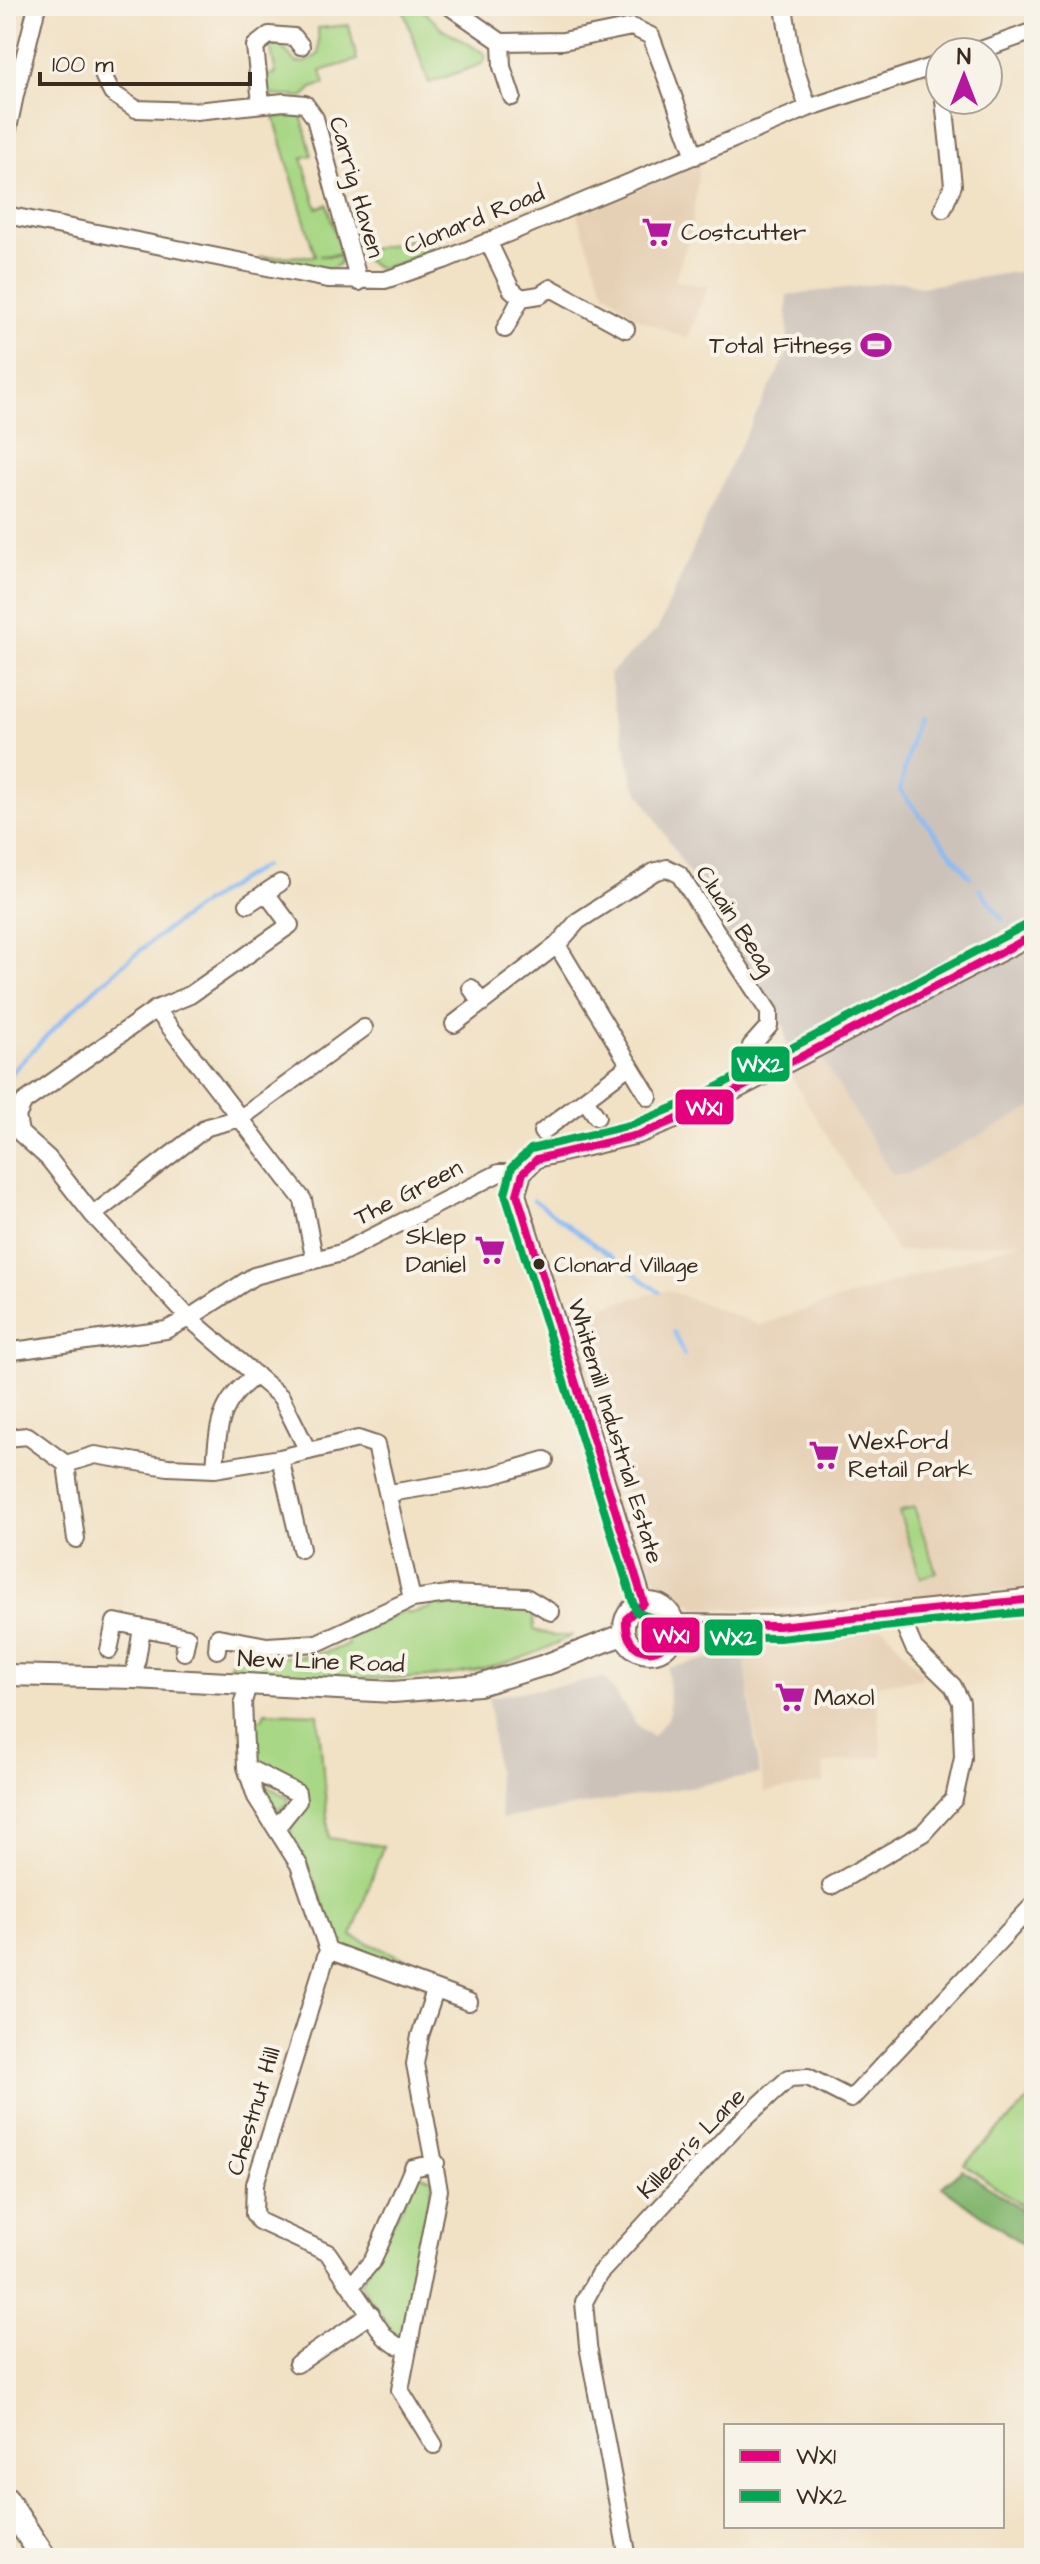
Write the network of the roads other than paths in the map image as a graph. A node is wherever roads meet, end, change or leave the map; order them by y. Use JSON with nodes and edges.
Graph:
{"nodes":[{"id":1,"x":449,"y":6,"type":"edge"},
{"id":2,"x":784,"y":7,"type":"edge"},
{"id":3,"x":36,"y":14,"type":"edge"},
{"id":4,"x":1034,"y":31,"type":"edge"},
{"id":5,"x":501,"y":42,"type":"junction"},
{"id":6,"x":1004,"y":42,"type":"edge"},
{"id":7,"x":301,"y":46,"type":"dead end"},
{"id":8,"x":924,"y":73,"type":"edge"},
{"id":9,"x":104,"y":77,"type":"dead end"},
{"id":10,"x":10,"y":94,"type":"edge"},
{"id":11,"x":512,"y":97,"type":"dead end"},
{"id":12,"x":261,"y":103,"type":"junction"},
{"id":13,"x":808,"y":108,"type":"junction"},
{"id":14,"x":946,"y":116,"type":"edge"},
{"id":15,"x":6,"y":138,"type":"edge"},
{"id":16,"x":695,"y":156,"type":"junction"},
{"id":17,"x":943,"y":209,"type":"dead end"},
{"id":18,"x":6,"y":215,"type":"edge"},
{"id":19,"x":488,"y":241,"type":"junction"},
{"id":20,"x":359,"y":282,"type":"junction"},
{"id":21,"x":521,"y":298,"type":"junction"},
{"id":22,"x":505,"y":329,"type":"dead end"},
{"id":23,"x":626,"y":329,"type":"dead end"},
{"id":24,"x":280,"y":883,"type":"dead end"},
{"id":25,"x":266,"y":893,"type":"junction"},
{"id":26,"x":248,"y":904,"type":"dead end"},
{"id":27,"x":1034,"y":935,"type":"edge"},
{"id":28,"x":557,"y":945,"type":"junction"},
{"id":29,"x":471,"y":988,"type":"dead end"},
{"id":30,"x":482,"y":1003,"type":"junction"},
{"id":31,"x":156,"y":1009,"type":"junction"},
{"id":32,"x":454,"y":1024,"type":"dead end"},
{"id":33,"x":364,"y":1028,"type":"dead end"},
{"id":34,"x":630,"y":1065,"type":"junction"},
{"id":35,"x":763,"y":1077,"type":"junction"},
{"id":36,"x":649,"y":1097,"type":"dead end"},
{"id":37,"x":585,"y":1100,"type":"junction"},
{"id":38,"x":597,"y":1117,"type":"dead end"},
{"id":39,"x":241,"y":1118,"type":"junction"},
{"id":40,"x":542,"y":1132,"type":"dead end"},
{"id":41,"x":523,"y":1173,"type":"junction"},
{"id":42,"x":93,"y":1215,"type":"junction"},
{"id":43,"x":314,"y":1257,"type":"junction"},
{"id":44,"x":189,"y":1318,"type":"junction"},
{"id":45,"x":6,"y":1352,"type":"edge"},
{"id":46,"x":256,"y":1375,"type":"junction"},
{"id":47,"x":6,"y":1438,"type":"edge"},
{"id":48,"x":307,"y":1449,"type":"junction"},
{"id":49,"x":280,"y":1458,"type":"junction"},
{"id":50,"x":545,"y":1460,"type":"dead end"},
{"id":51,"x":66,"y":1464,"type":"junction"},
{"id":52,"x":215,"y":1469,"type":"junction"},
{"id":53,"x":390,"y":1493,"type":"junction"},
{"id":54,"x":76,"y":1539,"type":"dead end"},
{"id":55,"x":301,"y":1549,"type":"dead end"},
{"id":56,"x":412,"y":1599,"type":"junction"},
{"id":57,"x":1034,"y":1599,"type":"edge"},
{"id":58,"x":644,"y":1603,"type":"junction"},
{"id":59,"x":551,"y":1612,"type":"dead end"},
{"id":60,"x":899,"y":1613,"type":"junction"},
{"id":61,"x":674,"y":1625,"type":"junction"},
{"id":62,"x":142,"y":1628,"type":"junction"},
{"id":63,"x":625,"y":1634,"type":"junction"},
{"id":64,"x":109,"y":1650,"type":"dead end"},
{"id":65,"x":217,"y":1650,"type":"dead end"},
{"id":66,"x":184,"y":1652,"type":"dead end"},
{"id":67,"x":6,"y":1675,"type":"edge"},
{"id":68,"x":134,"y":1678,"type":"junction"},
{"id":69,"x":248,"y":1685,"type":"junction"},
{"id":70,"x":246,"y":1767,"type":"junction"},
{"id":71,"x":277,"y":1827,"type":"junction"},
{"id":72,"x":831,"y":1886,"type":"dead end"},
{"id":73,"x":1034,"y":1904,"type":"edge"},
{"id":74,"x":328,"y":1950,"type":"junction"},
{"id":75,"x":435,"y":1991,"type":"junction"},
{"id":76,"x":469,"y":2002,"type":"dead end"},
{"id":77,"x":436,"y":2163,"type":"junction"},
{"id":78,"x":352,"y":2285,"type":"junction"},
{"id":79,"x":371,"y":2314,"type":"junction"},
{"id":80,"x":406,"y":2347,"type":"junction"},
{"id":81,"x":297,"y":2364,"type":"dead end"},
{"id":82,"x":434,"y":2445,"type":"dead end"},
{"id":83,"x":6,"y":2500,"type":"edge"},
{"id":84,"x":44,"y":2558,"type":"edge"},
{"id":85,"x":628,"y":2558,"type":"edge"}],
"edges":[{"from":1,"to":5,"type":"street"},
{"from":2,"to":13,"type":"street"},
{"from":3,"to":10,"type":"street"},
{"from":4,"to":6,"type":"street"},
{"from":5,"to":11,"type":"street"},
{"from":5,"to":16,"type":"street"},
{"from":7,"to":12,"type":"street"},
{"from":8,"to":13,"type":"street","name":"Clonard Road"},
{"from":9,"to":12,"type":"street","name":"Carrig Haven"},
{"from":10,"to":15,"type":"street"},
{"from":12,"to":20,"type":"street","name":"Carrig Haven"},
{"from":13,"to":16,"type":"street","name":"Clonard Road"},
{"from":14,"to":17,"type":"street"},
{"from":16,"to":19,"type":"street","name":"Clonard Road"},
{"from":18,"to":20,"type":"street","name":"Clonard Road"},
{"from":19,"to":20,"type":"street","name":"Clonard Road"},
{"from":19,"to":21,"type":"street"},
{"from":21,"to":22,"type":"street"},
{"from":21,"to":23,"type":"street"},
{"from":24,"to":25,"type":"street"},
{"from":25,"to":26,"type":"street"},
{"from":25,"to":31,"type":"street"},
{"from":27,"to":35,"type":"street"},
{"from":28,"to":30,"type":"street","name":"Cluain Beag"},
{"from":28,"to":34,"type":"street"},
{"from":28,"to":35,"type":"street","name":"Cluain Beag"},
{"from":29,"to":30,"type":"street"},
{"from":30,"to":32,"type":"street","name":"Cluain Beag"},
{"from":31,"to":39,"type":"street"},
{"from":31,"to":42,"type":"street"},
{"from":33,"to":39,"type":"street"},
{"from":34,"to":36,"type":"street"},
{"from":34,"to":37,"type":"street"},
{"from":35,"to":41,"type":"street"},
{"from":37,"to":38,"type":"street"},
{"from":37,"to":40,"type":"street"},
{"from":39,"to":42,"type":"street"},
{"from":39,"to":43,"type":"street"},
{"from":41,"to":43,"type":"street","name":"The Green"},
{"from":41,"to":58,"type":"street","name":"Whitemill Industrial Estate"},
{"from":42,"to":44,"type":"street"},
{"from":43,"to":44,"type":"street","name":"The Green"},
{"from":44,"to":45,"type":"street"},
{"from":44,"to":46,"type":"street"},
{"from":46,"to":48,"type":"street"},
{"from":46,"to":52,"type":"street"},
{"from":47,"to":51,"type":"street"},
{"from":48,"to":49,"type":"street"},
{"from":48,"to":53,"type":"street"},
{"from":49,"to":52,"type":"street"},
{"from":49,"to":55,"type":"street"},
{"from":50,"to":53,"type":"street"},
{"from":51,"to":52,"type":"street"},
{"from":51,"to":54,"type":"street"},
{"from":53,"to":56,"type":"street"},
{"from":56,"to":59,"type":"street"},
{"from":56,"to":65,"type":"street"},
{"from":57,"to":60,"type":"main road"},
{"from":58,"to":61,"type":"main road"},
{"from":58,"to":63,"type":"main road"},
{"from":60,"to":61,"type":"main road"},
{"from":60,"to":72,"type":"street"},
{"from":61,"to":63,"type":"main road"},
{"from":62,"to":64,"type":"street"},
{"from":62,"to":66,"type":"street"},
{"from":62,"to":68,"type":"street"},
{"from":63,"to":69,"type":"main road","name":"New Line Road"},
{"from":67,"to":68,"type":"main road","name":"New Line Road"},
{"from":68,"to":69,"type":"main road","name":"New Line Road"},
{"from":69,"to":70,"type":"street"},
{"from":70,"to":71,"type":"street"},
{"from":70,"to":71,"type":"street"},
{"from":71,"to":74,"type":"street"},
{"from":73,"to":85,"type":"street","name":"Killeen's Lane"},
{"from":74,"to":75,"type":"street"},
{"from":74,"to":78,"type":"street","name":"Chestnut Hill"},
{"from":75,"to":76,"type":"street"},
{"from":75,"to":77,"type":"street"},
{"from":77,"to":78,"type":"street"},
{"from":77,"to":80,"type":"street"},
{"from":78,"to":79,"type":"street","name":"Chestnut Hill"},
{"from":79,"to":80,"type":"street","name":"Chestnut Hill"},
{"from":79,"to":81,"type":"street"},
{"from":80,"to":82,"type":"street"},
{"from":83,"to":84,"type":"highway"}]}
